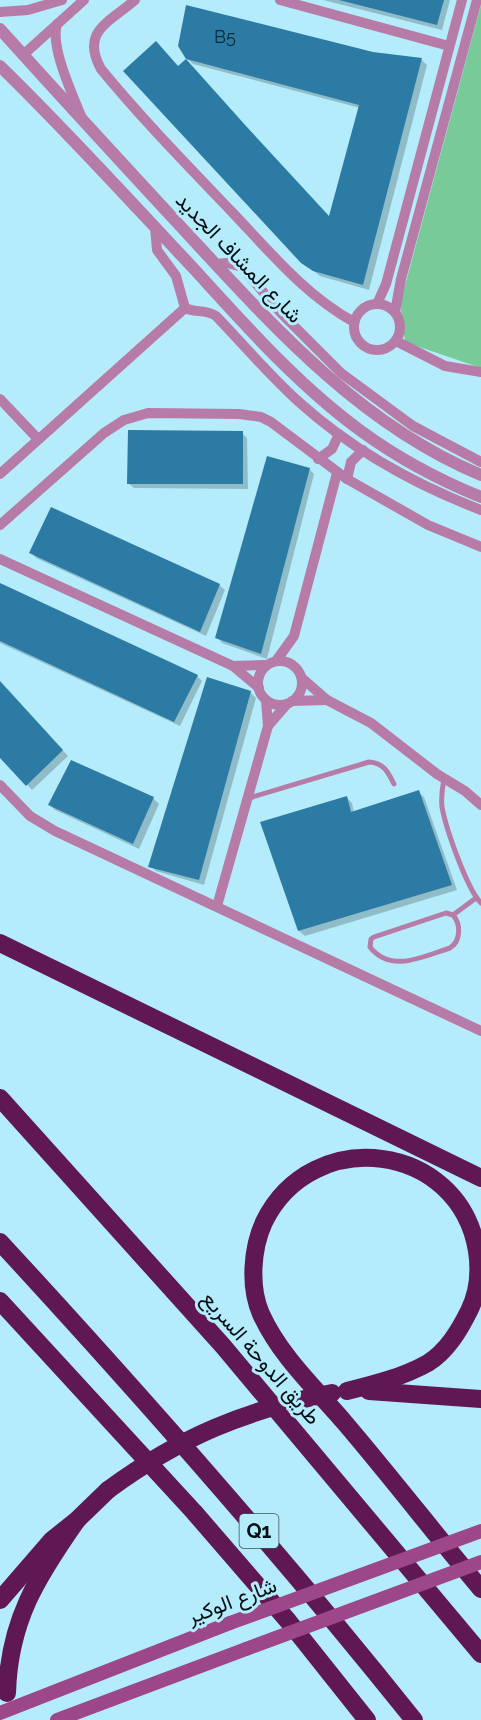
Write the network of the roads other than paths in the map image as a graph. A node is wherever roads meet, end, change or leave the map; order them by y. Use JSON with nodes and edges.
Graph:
{"nodes":[{"id":1,"x":62,"y":0,"type":"edge"},
{"id":2,"x":84,"y":0,"type":"edge"},
{"id":3,"x":135,"y":0,"type":"edge"},
{"id":4,"x":280,"y":0,"type":"edge"},
{"id":5,"x":462,"y":0,"type":"edge"},
{"id":6,"x":477,"y":0,"type":"edge"},
{"id":7,"x":0,"y":12,"type":"edge"},
{"id":8,"x":57,"y":24,"type":"junction"},
{"id":9,"x":0,"y":29,"type":"edge"},
{"id":10,"x":448,"y":46,"type":"junction"},
{"id":11,"x":23,"y":55,"type":"junction"},
{"id":12,"x":0,"y":66,"type":"edge"},
{"id":13,"x":82,"y":119,"type":"junction"},
{"id":14,"x":155,"y":227,"type":"junction"},
{"id":15,"x":216,"y":264,"type":"junction"},
{"id":16,"x":377,"y":304,"type":"junction"},
{"id":17,"x":185,"y":308,"type":"junction"},
{"id":18,"x":395,"y":312,"type":"junction"},
{"id":19,"x":354,"y":322,"type":"junction"},
{"id":20,"x":238,"y":340,"type":"junction"},
{"id":21,"x":260,"y":340,"type":"junction"},
{"id":22,"x":396,"y":341,"type":"junction"},
{"id":23,"x":481,"y":372,"type":"edge"},
{"id":24,"x":0,"y":399,"type":"edge"},
{"id":25,"x":339,"y":434,"type":"junction"},
{"id":26,"x":38,"y":439,"type":"junction"},
{"id":27,"x":363,"y":450,"type":"junction"},
{"id":28,"x":318,"y":459,"type":"junction"},
{"id":29,"x":481,"y":462,"type":"edge"},
{"id":30,"x":0,"y":474,"type":"edge"},
{"id":31,"x":481,"y":475,"type":"edge"},
{"id":32,"x":342,"y":476,"type":"junction"},
{"id":33,"x":481,"y":496,"type":"edge"},
{"id":34,"x":481,"y":510,"type":"edge"},
{"id":35,"x":0,"y":525,"type":"edge"},
{"id":36,"x":481,"y":547,"type":"edge"},
{"id":37,"x":0,"y":559,"type":"edge"},
{"id":38,"x":294,"y":636,"type":"junction"},
{"id":39,"x":271,"y":663,"type":"junction"},
{"id":40,"x":233,"y":666,"type":"junction"},
{"id":41,"x":297,"y":668,"type":"junction"},
{"id":42,"x":303,"y":680,"type":"junction"},
{"id":43,"x":259,"y":688,"type":"junction"},
{"id":44,"x":266,"y":700,"type":"junction"},
{"id":45,"x":327,"y":700,"type":"junction"},
{"id":46,"x":290,"y":703,"type":"junction"},
{"id":47,"x":268,"y":726,"type":"junction"},
{"id":48,"x":444,"y":779,"type":"junction"},
{"id":49,"x":394,"y":784,"type":"dead end"},
{"id":50,"x":0,"y":785,"type":"edge"},
{"id":51,"x":465,"y":791,"type":"junction"},
{"id":52,"x":481,"y":792,"type":"edge"},
{"id":53,"x":248,"y":799,"type":"junction"},
{"id":54,"x":481,"y":805,"type":"edge"},
{"id":55,"x":476,"y":898,"type":"junction"},
{"id":56,"x":481,"y":903,"type":"edge"},
{"id":57,"x":218,"y":906,"type":"junction"},
{"id":58,"x":453,"y":915,"type":"junction"},
{"id":59,"x":0,"y":943,"type":"edge"},
{"id":60,"x":481,"y":1030,"type":"edge"},
{"id":61,"x":0,"y":1098,"type":"edge"},
{"id":62,"x":424,"y":1149,"type":"junction"},
{"id":63,"x":481,"y":1170,"type":"edge"},
{"id":64,"x":481,"y":1178,"type":"edge"},
{"id":65,"x":0,"y":1242,"type":"edge"},
{"id":66,"x":0,"y":1301,"type":"edge"},
{"id":67,"x":340,"y":1392,"type":"junction"},
{"id":68,"x":481,"y":1399,"type":"edge"},
{"id":69,"x":77,"y":1520,"type":"junction"},
{"id":70,"x":481,"y":1531,"type":"edge"},
{"id":71,"x":481,"y":1562,"type":"edge"},
{"id":72,"x":481,"y":1589,"type":"edge"},
{"id":73,"x":0,"y":1600,"type":"edge"},
{"id":74,"x":481,"y":1654,"type":"edge"},
{"id":75,"x":7,"y":1693,"type":"dead end"},
{"id":76,"x":0,"y":1713,"type":"edge"},
{"id":77,"x":57,"y":1720,"type":"edge"},
{"id":78,"x":367,"y":1720,"type":"edge"},
{"id":79,"x":414,"y":1720,"type":"edge"}],
"edges":[{"from":1,"to":7,"type":"street"},
{"from":2,"to":8,"type":"street"},
{"from":3,"to":19,"type":"street"},
{"from":4,"to":10,"type":"street"},
{"from":5,"to":10,"type":"street"},
{"from":6,"to":18,"type":"street"},
{"from":8,"to":11,"type":"street"},
{"from":8,"to":13,"type":"street"},
{"from":9,"to":11,"type":"street","name":"شارع المشاف الجديد"},
{"from":10,"to":16,"type":"street"},
{"from":11,"to":13,"type":"street","name":"شارع المشاف الجديد"},
{"from":12,"to":14,"type":"street","name":"شارع المشاف الجديد"},
{"from":13,"to":15,"type":"street","name":"شارع المشاف الجديد"},
{"from":14,"to":17,"type":"street"},
{"from":14,"to":21,"type":"street","name":"شارع المشاف الجديد"},
{"from":15,"to":29,"type":"street"},
{"from":15,"to":31,"type":"street","name":"شارع المشاف الجديد"},
{"from":16,"to":18,"type":"street"},
{"from":16,"to":19,"type":"street"},
{"from":17,"to":20,"type":"street"},
{"from":17,"to":26,"type":"street"},
{"from":18,"to":22,"type":"street"},
{"from":19,"to":22,"type":"street"},
{"from":20,"to":21,"type":"street"},
{"from":20,"to":25,"type":"street"},
{"from":21,"to":33,"type":"street","name":"شارع المشاف الجديد"},
{"from":22,"to":23,"type":"street"},
{"from":24,"to":26,"type":"street"},
{"from":25,"to":27,"type":"street"},
{"from":25,"to":28,"type":"street"},
{"from":26,"to":30,"type":"street"},
{"from":27,"to":32,"type":"street"},
{"from":27,"to":34,"type":"street"},
{"from":28,"to":32,"type":"street"},
{"from":28,"to":35,"type":"street"},
{"from":32,"to":36,"type":"street"},
{"from":32,"to":38,"type":"street"},
{"from":37,"to":40,"type":"street"},
{"from":38,"to":39,"type":"street"},
{"from":38,"to":41,"type":"street"},
{"from":39,"to":40,"type":"street"},
{"from":39,"to":41,"type":"street"},
{"from":39,"to":43,"type":"street"},
{"from":40,"to":43,"type":"street"},
{"from":41,"to":42,"type":"street"},
{"from":42,"to":45,"type":"street"},
{"from":42,"to":46,"type":"street"},
{"from":43,"to":44,"type":"street"},
{"from":44,"to":46,"type":"street"},
{"from":44,"to":47,"type":"street"},
{"from":45,"to":46,"type":"street"},
{"from":45,"to":48,"type":"street"},
{"from":46,"to":47,"type":"street"},
{"from":47,"to":53,"type":"street"},
{"from":48,"to":51,"type":"street"},
{"from":48,"to":55,"type":"lane"},
{"from":49,"to":53,"type":"lane"},
{"from":50,"to":57,"type":"street"},
{"from":51,"to":52,"type":"street"},
{"from":51,"to":54,"type":"street"},
{"from":53,"to":57,"type":"street"},
{"from":55,"to":56,"type":"lane"},
{"from":55,"to":58,"type":"lane"},
{"from":57,"to":60,"type":"street"},
{"from":58,"to":58,"type":"lane"},
{"from":59,"to":62,"type":"highway"},
{"from":61,"to":74,"type":"highway","name":"طريق الدوحة السريع"},
{"from":62,"to":63,"type":"highway"},
{"from":62,"to":64,"type":"highway"},
{"from":65,"to":79,"type":"highway","number":"Q1"},
{"from":66,"to":78,"type":"highway"},
{"from":67,"to":68,"type":"highway"},
{"from":67,"to":69,"type":"highway","bridge":true},
{"from":67,"to":72,"type":"highway"},
{"from":69,"to":73,"type":"highway"},
{"from":69,"to":75,"type":"highway"},
{"from":70,"to":76,"type":"main road","name":"شارع الوكير","bridge":true},
{"from":71,"to":77,"type":"main road","bridge":true}]}
